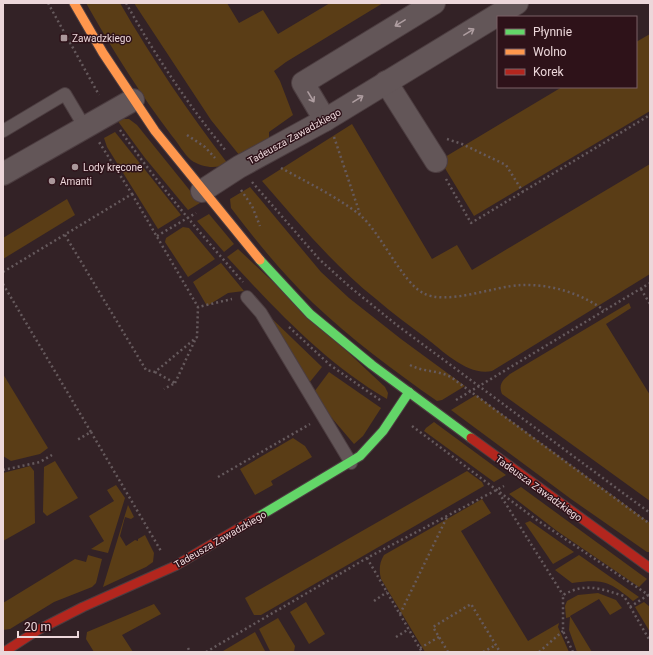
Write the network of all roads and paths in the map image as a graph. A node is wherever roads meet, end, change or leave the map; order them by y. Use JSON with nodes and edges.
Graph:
{"nodes":[{"id":1,"x":48,"y":3,"type":"edge"},
{"id":2,"x":74,"y":3,"type":"edge"},
{"id":3,"x":126,"y":3,"type":"edge"},
{"id":4,"x":434,"y":3,"type":"edge"},
{"id":5,"x":517,"y":3,"type":"edge"},
{"id":6,"x":386,"y":82,"type":"junction"},
{"id":7,"x":133,"y":100,"type":"junction"},
{"id":8,"x":108,"y":113,"type":"junction"},
{"id":9,"x":650,"y":115,"type":"edge"},
{"id":10,"x":328,"y":125,"type":"junction"},
{"id":11,"x":416,"y":129,"type":"junction"},
{"id":12,"x":3,"y":131,"type":"edge"},
{"id":13,"x":90,"y":131,"type":"junction"},
{"id":14,"x":182,"y":131,"type":"dead end"},
{"id":15,"x":436,"y":161,"type":"joint"},
{"id":16,"x":275,"y":165,"type":"dead end"},
{"id":17,"x":234,"y":170,"type":"junction"},
{"id":18,"x":3,"y":174,"type":"edge"},
{"id":19,"x":202,"y":191,"type":"junction"},
{"id":20,"x":523,"y":192,"type":"junction"},
{"id":21,"x":132,"y":194,"type":"junction"},
{"id":22,"x":360,"y":215,"type":"junction"},
{"id":23,"x":261,"y":227,"type":"dead end"},
{"id":24,"x":65,"y":234,"type":"junction"},
{"id":25,"x":3,"y":272,"type":"edge"},
{"id":26,"x":650,"y":283,"type":"edge"},
{"id":27,"x":3,"y":284,"type":"edge"},
{"id":28,"x":641,"y":289,"type":"junction"},
{"id":29,"x":247,"y":297,"type":"joint"},
{"id":30,"x":650,"y":304,"type":"edge"},
{"id":31,"x":198,"y":307,"type":"junction"},
{"id":32,"x":604,"y":310,"type":"junction"},
{"id":33,"x":197,"y":337,"type":"junction"},
{"id":34,"x":407,"y":363,"type":"dead end"},
{"id":35,"x":155,"y":372,"type":"junction"},
{"id":36,"x":175,"y":383,"type":"junction"},
{"id":37,"x":479,"y":385,"type":"junction"},
{"id":38,"x":164,"y":389,"type":"dead end"},
{"id":39,"x":470,"y":391,"type":"junction"},
{"id":40,"x":409,"y":392,"type":"junction"},
{"id":41,"x":397,"y":411,"type":"junction"},
{"id":42,"x":437,"y":413,"type":"junction"},
{"id":43,"x":323,"y":416,"type":"junction"},
{"id":44,"x":414,"y":428,"type":"junction"},
{"id":45,"x":91,"y":432,"type":"junction"},
{"id":46,"x":77,"y":440,"type":"dead end"},
{"id":47,"x":52,"y":455,"type":"dead end"},
{"id":48,"x":351,"y":463,"type":"junction"},
{"id":49,"x":3,"y":470,"type":"edge"},
{"id":50,"x":521,"y":475,"type":"junction"},
{"id":51,"x":218,"y":477,"type":"dead end"},
{"id":52,"x":497,"y":490,"type":"junction"},
{"id":53,"x":650,"y":513,"type":"edge"},
{"id":54,"x":447,"y":516,"type":"junction"},
{"id":55,"x":650,"y":524,"type":"edge"},
{"id":56,"x":367,"y":558,"type":"junction"},
{"id":57,"x":171,"y":568,"type":"junction"},
{"id":58,"x":650,"y":568,"type":"edge"},
{"id":59,"x":387,"y":592,"type":"junction"},
{"id":60,"x":563,"y":595,"type":"junction"},
{"id":61,"x":649,"y":596,"type":"edge"},
{"id":62,"x":374,"y":601,"type":"dead end"},
{"id":63,"x":630,"y":607,"type":"junction"},
{"id":64,"x":400,"y":614,"type":"junction"},
{"id":65,"x":409,"y":629,"type":"junction"},
{"id":66,"x":563,"y":631,"type":"junction"},
{"id":67,"x":396,"y":637,"type":"dead end"},
{"id":68,"x":439,"y":637,"type":"junction"},
{"id":69,"x":650,"y":641,"type":"edge"},
{"id":70,"x":496,"y":645,"type":"junction"},
{"id":71,"x":188,"y":648,"type":"dead end"},
{"id":72,"x":420,"y":648,"type":"junction"},
{"id":73,"x":4,"y":652,"type":"edge"},
{"id":74,"x":190,"y":652,"type":"edge"},
{"id":75,"x":206,"y":652,"type":"edge"},
{"id":76,"x":422,"y":652,"type":"edge"},
{"id":77,"x":448,"y":652,"type":"edge"},
{"id":78,"x":483,"y":652,"type":"edge"},
{"id":79,"x":500,"y":652,"type":"edge"},
{"id":80,"x":539,"y":652,"type":"edge"},
{"id":81,"x":573,"y":652,"type":"edge"}],
"edges":[{"from":1,"to":8,"type":"path"},
{"from":2,"to":7,"type":"street","name":"Tadeusza Zawadzkiego"},
{"from":3,"to":17,"type":"path"},
{"from":4,"to":10,"type":"street","one_way":true},
{"from":6,"to":5,"type":"street","name":"Tadeusza Zawadzkiego","one_way":true},
{"from":10,"to":6,"type":"street","name":"Tadeusza Zawadzkiego","one_way":true},
{"from":6,"to":11,"type":"street"},
{"from":7,"to":8,"type":"street"},
{"from":7,"to":19,"type":"street","name":"Tadeusza Zawadzkiego"},
{"from":8,"to":13,"type":"street"},
{"from":9,"to":20,"type":"path"},
{"from":10,"to":17,"type":"street","name":"Tadeusza Zawadzkiego"},
{"from":10,"to":22,"type":"path"},
{"from":11,"to":15,"type":"street"},
{"from":11,"to":20,"type":"path"},
{"from":12,"to":13,"type":"lane"},
{"from":13,"to":18,"type":"street"},
{"from":13,"to":21,"type":"path"},
{"from":14,"to":17,"type":"path"},
{"from":15,"to":20,"type":"path"},
{"from":16,"to":22,"type":"path"},
{"from":17,"to":19,"type":"street","name":"Tadeusza Zawadzkiego"},
{"from":17,"to":23,"type":"path"},
{"from":17,"to":37,"type":"path"},
{"from":19,"to":40,"type":"street","name":"Tadeusza Zawadzkiego"},
{"from":21,"to":24,"type":"path"},
{"from":21,"to":31,"type":"path"},
{"from":22,"to":32,"type":"path"},
{"from":24,"to":25,"type":"path"},
{"from":24,"to":35,"type":"path"},
{"from":26,"to":28,"type":"path"},
{"from":27,"to":45,"type":"path"},
{"from":28,"to":30,"type":"path"},
{"from":28,"to":32,"type":"path"},
{"from":29,"to":31,"type":"path"},
{"from":29,"to":43,"type":"lane"},
{"from":31,"to":33,"type":"path"},
{"from":32,"to":37,"type":"path"},
{"from":33,"to":35,"type":"path"},
{"from":33,"to":36,"type":"path"},
{"from":34,"to":39,"type":"path"},
{"from":35,"to":36,"type":"path"},
{"from":36,"to":38,"type":"path"},
{"from":37,"to":39,"type":"path"},
{"from":37,"to":53,"type":"path"},
{"from":39,"to":42,"type":"path"},
{"from":39,"to":55,"type":"path"},
{"from":40,"to":41,"type":"street","name":"Tadeusza Zawadzkiego"},
{"from":40,"to":42,"type":"street","name":"Tadeusza Zawadzkiego"},
{"from":41,"to":44,"type":"path"},
{"from":41,"to":48,"type":"street","name":"Tadeusza Zawadzkiego"},
{"from":42,"to":44,"type":"path"},
{"from":42,"to":50,"type":"street","name":"Tadeusza Zawadzkiego"},
{"from":43,"to":48,"type":"lane"},
{"from":43,"to":51,"type":"path"},
{"from":44,"to":52,"type":"path"},
{"from":45,"to":46,"type":"path"},
{"from":45,"to":57,"type":"path"},
{"from":47,"to":49,"type":"path"},
{"from":48,"to":57,"type":"street","name":"Tadeusza Zawadzkiego"},
{"from":50,"to":52,"type":"path"},
{"from":50,"to":58,"type":"street","name":"Tadeusza Zawadzkiego"},
{"from":52,"to":54,"type":"path"},
{"from":52,"to":60,"type":"path"},
{"from":52,"to":61,"type":"path"},
{"from":54,"to":56,"type":"path"},
{"from":54,"to":64,"type":"path"},
{"from":56,"to":59,"type":"path"},
{"from":56,"to":75,"type":"path"},
{"from":57,"to":73,"type":"street","name":"Tadeusza Zawadzkiego"},
{"from":59,"to":62,"type":"path"},
{"from":59,"to":64,"type":"path"},
{"from":60,"to":63,"type":"path"},
{"from":60,"to":66,"type":"path"},
{"from":61,"to":63,"type":"path"},
{"from":63,"to":69,"type":"path"},
{"from":64,"to":65,"type":"path"},
{"from":65,"to":67,"type":"path"},
{"from":65,"to":72,"type":"path"},
{"from":66,"to":80,"type":"path"},
{"from":66,"to":81,"type":"path"},
{"from":68,"to":70,"type":"path"},
{"from":68,"to":72,"type":"path"},
{"from":68,"to":77,"type":"path"},
{"from":70,"to":78,"type":"path"},
{"from":70,"to":79,"type":"path"},
{"from":71,"to":74,"type":"path"},
{"from":72,"to":76,"type":"path"}]}
